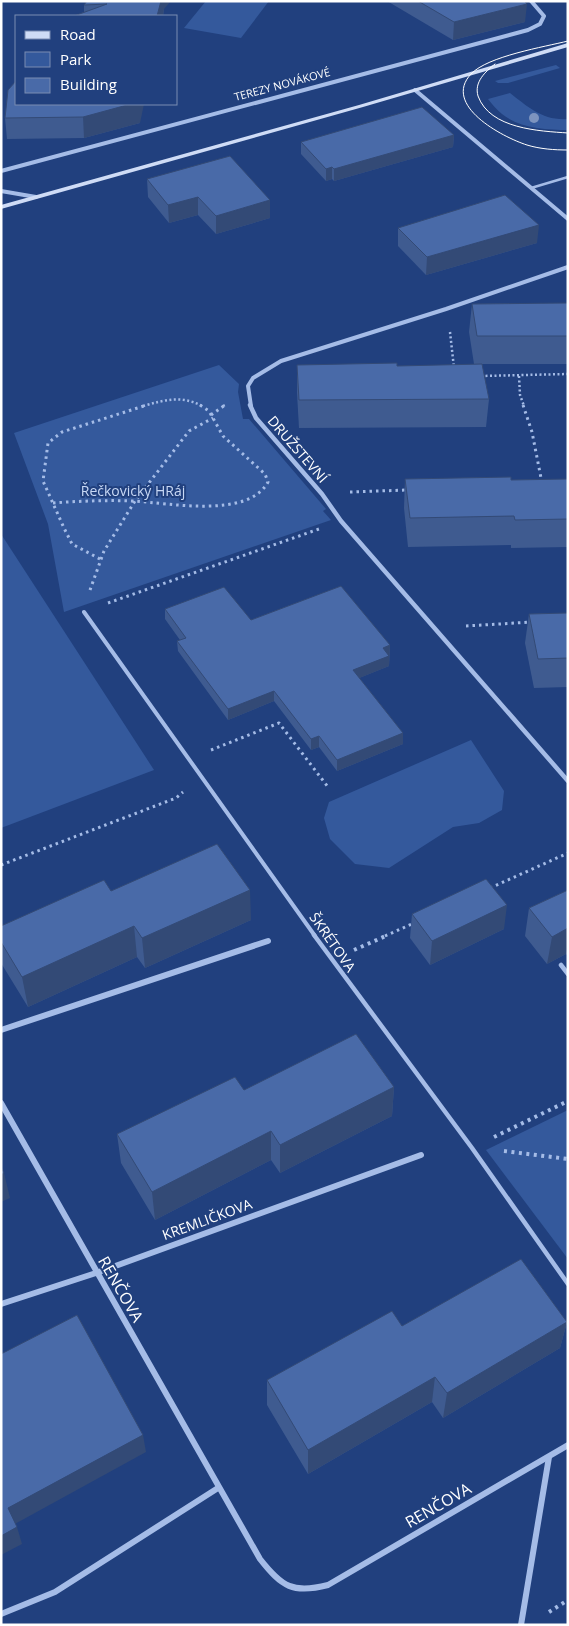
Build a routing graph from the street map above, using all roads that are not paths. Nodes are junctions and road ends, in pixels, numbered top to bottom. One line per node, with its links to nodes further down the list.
1 (531, 1): 4 (street, TEREZY NOVÁKOVÉ)
2 (568, 45): 3 (street)
3 (415, 90): 6 (street); 8 (street)
4 (1, 171)
5 (568, 177): 6 (lane)
6 (531, 188): 10 (street)
7 (1, 191): 8 (street)
8 (36, 197): 9 (street)
9 (1, 207)
10 (568, 220)
11 (568, 267): 13 (street, DRUŽSTEVNÍ)
12 (84, 612): 21 (lane, ŠKRÉTOVA)
13 (568, 781)
14 (268, 941): 17 (street)
15 (561, 965): 16 (lane)
16 (568, 974)
17 (1, 1030)
18 (1, 1103): 20 (street, RENČOVA)
19 (420, 1155): 20 (street, KREMLIČKOVA)
20 (96, 1273): 22 (street, KREMLIČKOVA); 25 (street, RENČOVA)
21 (568, 1284)
22 (1, 1304)
23 (568, 1445): 24 (street, RENČOVA)
24 (549, 1457): 25 (street, RENČOVA); 27 (street)
25 (218, 1488): 26 (street)
26 (1, 1614)
27 (521, 1625)

